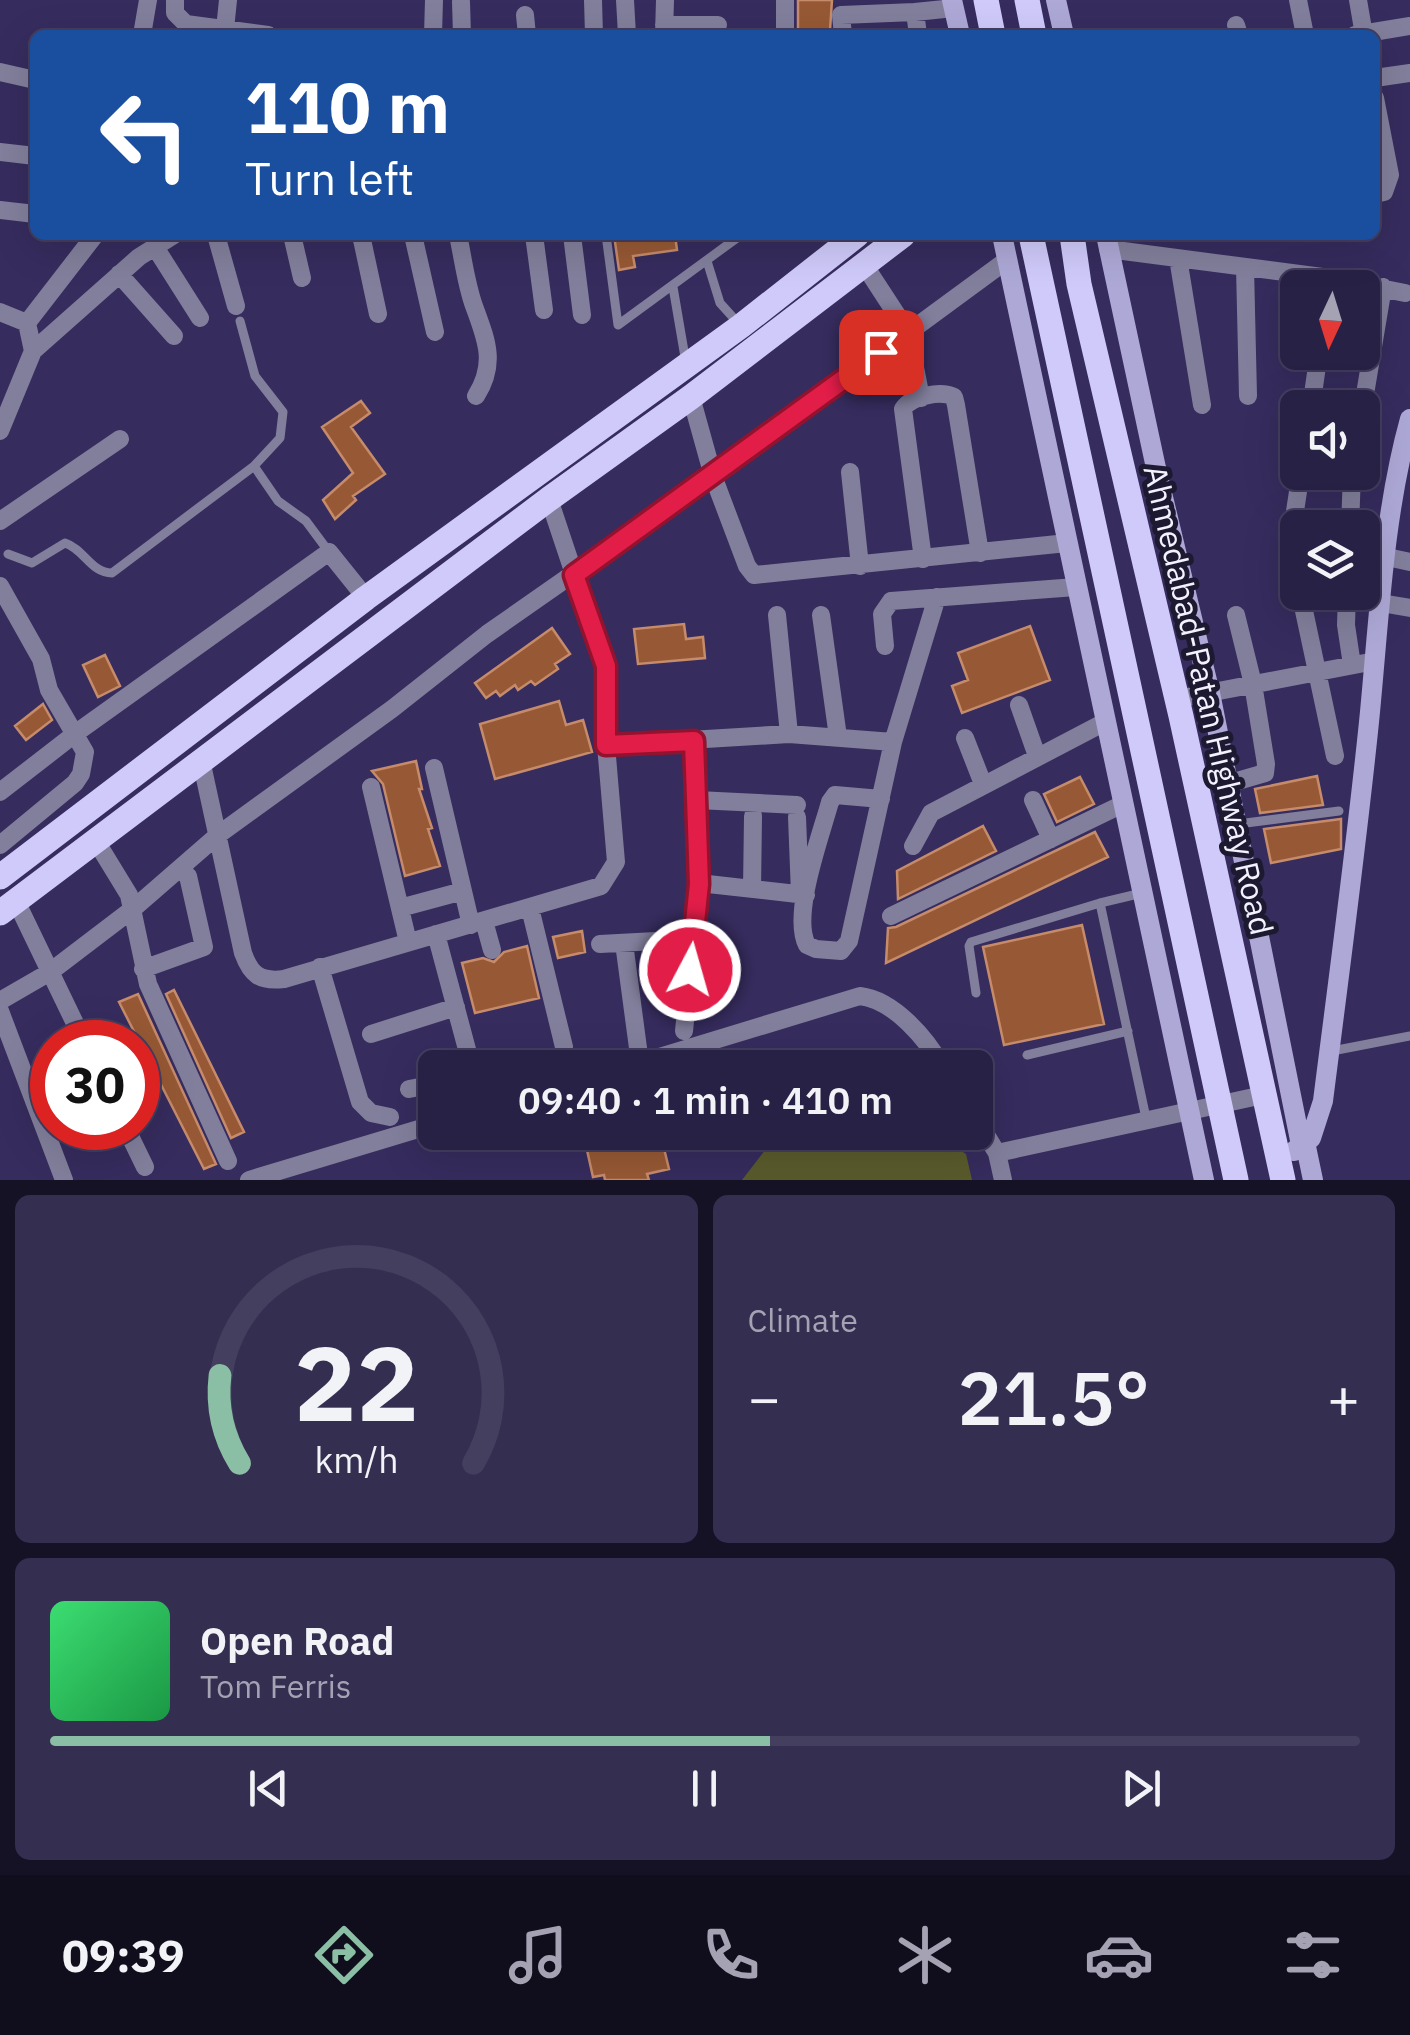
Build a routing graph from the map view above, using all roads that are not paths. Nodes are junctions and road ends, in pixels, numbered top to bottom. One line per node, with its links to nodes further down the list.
1 (148, 0): 22 (street)
2 (175, 0): 21 (street)
3 (228, 0): 21 (street)
4 (434, 0): 24 (street)
5 (592, 0): 27 (street)
6 (625, 0): 28 (street)
7 (665, 0): 29 (street)
8 (785, 0): 30 (street)
9 (986, 0): 33 (main road)
10 (1027, 0): 34 (main road)
11 (1056, 0): 35 (street)
12 (1298, 0): 36 (street)
13 (1358, 0): 37 (street)
14 (462, 2): 25 (street)
15 (953, 4): 17 (street); 32 (street)
16 (841, 8): 17 (street)
17 (914, 12): 31 (street)
18 (526, 15): 26 (street)
19 (718, 25): 29 (street)
20 (1410, 26): 38 (street)
21 (225, 29): 23 (street)
22 (143, 30)
23 (232, 30)
24 (433, 30)
25 (462, 30)
26 (527, 30)
27 (594, 30)
28 (627, 30)
29 (664, 30)
30 (785, 30)
31 (917, 30)
32 (959, 30)
33 (992, 30)
34 (1033, 30)
35 (1063, 30)
36 (1304, 30)
37 (1361, 30)
38 (1380, 31)
39 (0, 72): 42 (street)
40 (1410, 73): 41 (street)
41 (1380, 77)
42 (30, 79)
43 (1380, 124): 46 (street)
44 (0, 152): 45 (street)
45 (30, 155)
46 (1380, 193)
47 (0, 210): 48 (street)
48 (30, 213)
49 (91, 240): 85 (street)
50 (166, 240): 66 (street)
51 (217, 240): 81 (street)
52 (293, 240): 74 (street)
53 (361, 240): 82 (street)
54 (414, 240): 87 (street)
55 (459, 240): 94 (street)
56 (535, 240): 79 (street)
57 (573, 240): 83 (street)
58 (607, 240): 75 (lane)
59 (734, 240): 68 (lane)
60 (851, 240): 86 (main road)
61 (895, 240): 70 (main road)
62 (1003, 240): 69 (street)
63 (1032, 240): 205 (main road)
64 (1073, 240): 133 (main road, Ahmedabad-Patan Highway Road)
65 (1107, 242): 67 (street); 132 (street)
66 (155, 247): 72 (street); 84 (street)
67 (1178, 258): 71 (street); 98 (street)
68 (708, 260): 75 (lane); 86 (lane)
69 (1007, 260): 88 (street); 107 (street)
70 (863, 264): 88 (street); 90 (main road)
71 (1245, 267): 73 (street); 95 (street)
72 (120, 274): 89 (street); 91 (street)
73 (1280, 274)
74 (302, 278)
75 (673, 287): 92 (lane)
76 (1380, 287): 77 (street)
77 (1383, 287): 78 (street); 93 (street)
78 (1405, 293)
79 (544, 310)
80 (0, 312): 85 (street)
81 (238, 314): 102 (lane)
82 (378, 314)
83 (582, 314)
84 (200, 318)
85 (27, 323): 91 (street)
86 (741, 326): 90 (main road); 92 (main road)
87 (436, 332)
88 (908, 332): 97 (street); 104 (street)
89 (174, 336)
90 (760, 346): 96 (main road)
91 (33, 351): 100 (street)
92 (686, 365): 119 (main road)
93 (1366, 390)
94 (476, 396)
95 (1248, 396)
96 (692, 397): 104 (street); 105 (main road)
97 (920, 398): 109 (street); 112 (street)
98 (1202, 405)
99 (1410, 419): 111 (street)
100 (0, 431)
101 (120, 439): 106 (street)
102 (254, 466): 108 (lane); 110 (lane)
103 (850, 472): 114 (street)
104 (714, 476): 114 (street); 115 (street)
105 (549, 499): 115 (street); 145 (main road)
106 (0, 522)
107 (1067, 543): 109 (street); 117 (street)
108 (329, 552): 119 (street); 136 (street)
109 (980, 552): 112 (street)
110 (8, 554)
111 (1387, 557): 113 (street); 120 (street)
112 (922, 559): 114 (street)
113 (1410, 562)
114 (860, 566)
115 (574, 575): 142 (street); 158 (street)
116 (0, 586): 136 (street)
117 (1076, 588): 118 (street); 135 (street)
118 (936, 597): 127 (street); 141 (street)
119 (366, 598): 164 (main road)
120 (1381, 604): 121 (street); 128 (street)
121 (1410, 608)
122 (1304, 610): 130 (street)
123 (1346, 610): 129 (street)
124 (777, 615): 137 (street)
125 (822, 615): 138 (street)
126 (1236, 615): 131 (street)
127 (885, 646)
128 (1375, 661): 129 (street); 200 (street)
129 (1352, 665): 130 (street)
130 (1318, 672): 131 (street); 144 (street)
131 (1253, 684): 132 (street); 148 (street)
132 (1210, 693): 133 (street); 148 (street)
133 (1177, 699): 204 (main road, Ahmedabad-Patan Highway Road)
134 (1018, 705): 143 (street)
135 (1106, 722): 143 (street); 154 (street)
136 (76, 734): 150 (street); 161 (street)
137 (790, 734): 138 (street); 140 (street)
138 (838, 738): 141 (street)
139 (965, 738): 147 (street)
140 (694, 741): 142 (street); 152 (street)
141 (893, 742): 151 (street)
142 (606, 745): 174 (street)
143 (1037, 756): 147 (street)
144 (1336, 756)
145 (202, 760): 158 (street); 160 (main road)
146 (434, 768): 167 (street)
147 (982, 784): 162 (street)
148 (1227, 784): 157 (street)
149 (371, 787): 173 (street)
150 (0, 792)
151 (881, 799): 169 (street); 169 (street)
152 (697, 800): 165 (street); 169 (street)
153 (1033, 800): 159 (street)
154 (1123, 804): 159 (street); 168 (street)
155 (1339, 811): 157 (lane)
156 (753, 816): 166 (street)
157 (1234, 824): 213 (street)
158 (218, 835): 172 (street); 183 (street)
159 (1051, 839): 175 (street)
160 (96, 841): 171 (main road); 172 (street)
161 (0, 845)
162 (913, 846)
163 (188, 876): 184 (street)
164 (0, 877)
165 (699, 884): 166 (street); 178 (street)
166 (752, 889): 169 (street)
167 (463, 891): 173 (street); 176 (street)
168 (1142, 893): 170 (lane); 206 (street)
169 (803, 895)
170 (1100, 903): 186 (lane); 192 (lane)
171 (8, 907): 185 (street)
172 (134, 908): 184 (street); 185 (street)
173 (400, 908): 179 (street)
174 (530, 908): 176 (street); 195 (street)
175 (891, 916)
176 (478, 923): 177 (street); 182 (street)
177 (436, 934): 179 (street); 188 (street)
178 (693, 939): 180 (street); 191 (street)
179 (408, 942): 183 (street)
180 (624, 943): 181 (street); 196 (street)
181 (600, 944)
182 (492, 950)
183 (320, 968): 207 (street)
184 (143, 969): 214 (street)
185 (50, 972): 187 (street); 190 (street)
186 (976, 993)
187 (0, 1001)
188 (456, 1008): 193 (street); 197 (street)
189 (0, 1011): 216 (street)
190 (73, 1020)
191 (684, 1031)
192 (1128, 1031): 201 (lane); 208 (lane)
193 (371, 1034)
194 (1410, 1036): 200 (lane)
195 (564, 1046)
196 (638, 1048)
197 (467, 1050)
198 (682, 1050): 199 (street)
199 (929, 1050)
200 (1329, 1051): 213 (street)
201 (1027, 1055)
202 (418, 1088): 203 (street)
203 (409, 1090)
204 (1263, 1095): 205 (street); 213 (main road, Ahmedabad-Patan Highway Road)
205 (1220, 1104): 206 (street); 220 (main road)
206 (1188, 1110): 208 (street); 219 (street)
207 (390, 1117)
208 (1146, 1118): 212 (street)
209 (418, 1129): 217 (street)
210 (993, 1146): 212 (street)
211 (137, 1150): 215 (street)
212 (997, 1153): 218 (street)
213 (1291, 1156): 221 (street)
214 (228, 1161)
215 (145, 1166)
216 (64, 1180)
217 (249, 1180)
218 (1003, 1180)
219 (1204, 1180)
220 (1236, 1180)
221 (1313, 1180)

